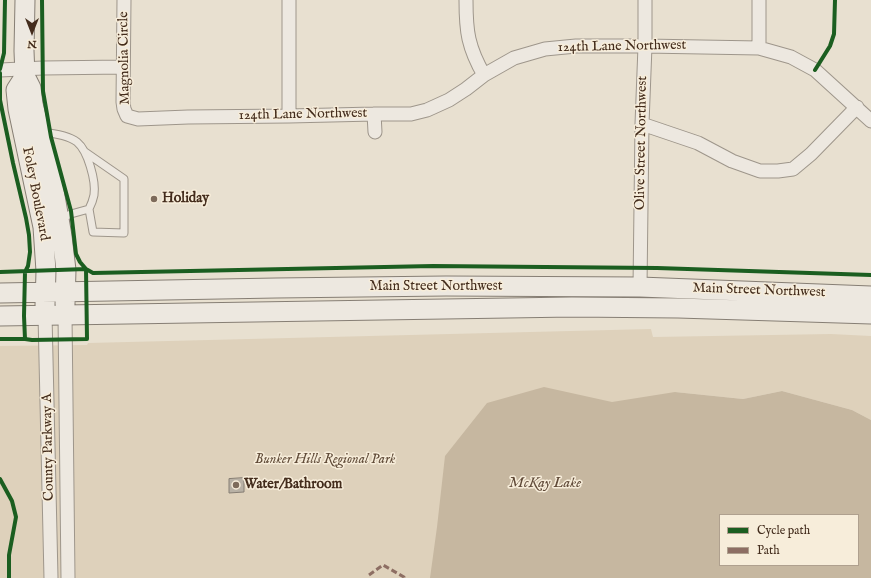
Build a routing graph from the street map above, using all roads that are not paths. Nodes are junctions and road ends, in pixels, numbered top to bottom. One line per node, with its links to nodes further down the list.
1 (24, 0): 11 (main road, Foley Boulevard)
2 (124, 0): 9 (street, Magnolia Circle)
3 (289, 0): 16 (street)
4 (466, 0): 12 (street)
5 (645, 0): 7 (street, Olive Street Northwest)
6 (759, 0): 8 (street)
7 (645, 46): 8 (street, 124th Lane Northwest); 12 (street, 124th Lane Northwest); 17 (street, Olive Street Northwest)
8 (759, 48): 13 (street, 124th Lane Northwest)
9 (124, 67): 11 (street); 15 (street, Magnolia Circle)
10 (0, 70): 11 (street)
11 (25, 73): 18 (main road, Foley Boulevard); 24 (main road, Foley Boulevard)
12 (484, 75): 14 (street, 124th Lane Northwest)
13 (866, 113): 17 (street)
14 (374, 114): 16 (street, 124th Lane Northwest); 19 (street)
15 (127, 116): 16 (street, 124th Lane Northwest)
16 (289, 116)
17 (642, 124): 23 (street, Olive Street Northwest)
18 (40, 132): 20 (lane); 22 (main road, Foley Boulevard)
19 (375, 132)
20 (85, 152): 21 (lane); 21 (lane)
21 (89, 210): 22 (lane)
22 (59, 219): 25 (main road, Foley Boulevard)
23 (640, 287): 25 (main road, Main Street Northwest); 27 (main road, Main Street Northwest)
24 (46, 292): 25 (main road, Main Street Northwest); 26 (main road, Main Street Northwest); 29 (main road, Foley Boulevard)
25 (66, 292): 30 (main road, Foley Boulevard)
26 (0, 293)
27 (871, 296)
28 (871, 314): 30 (main road, Main Street Northwest)
29 (45, 315): 30 (main road, Main Street Northwest); 31 (main road, Main Street Northwest); 32 (street, County Parkway A)
30 (65, 315): 33 (street, County Parkway A)
31 (0, 316)
32 (51, 578)
33 (68, 578)

